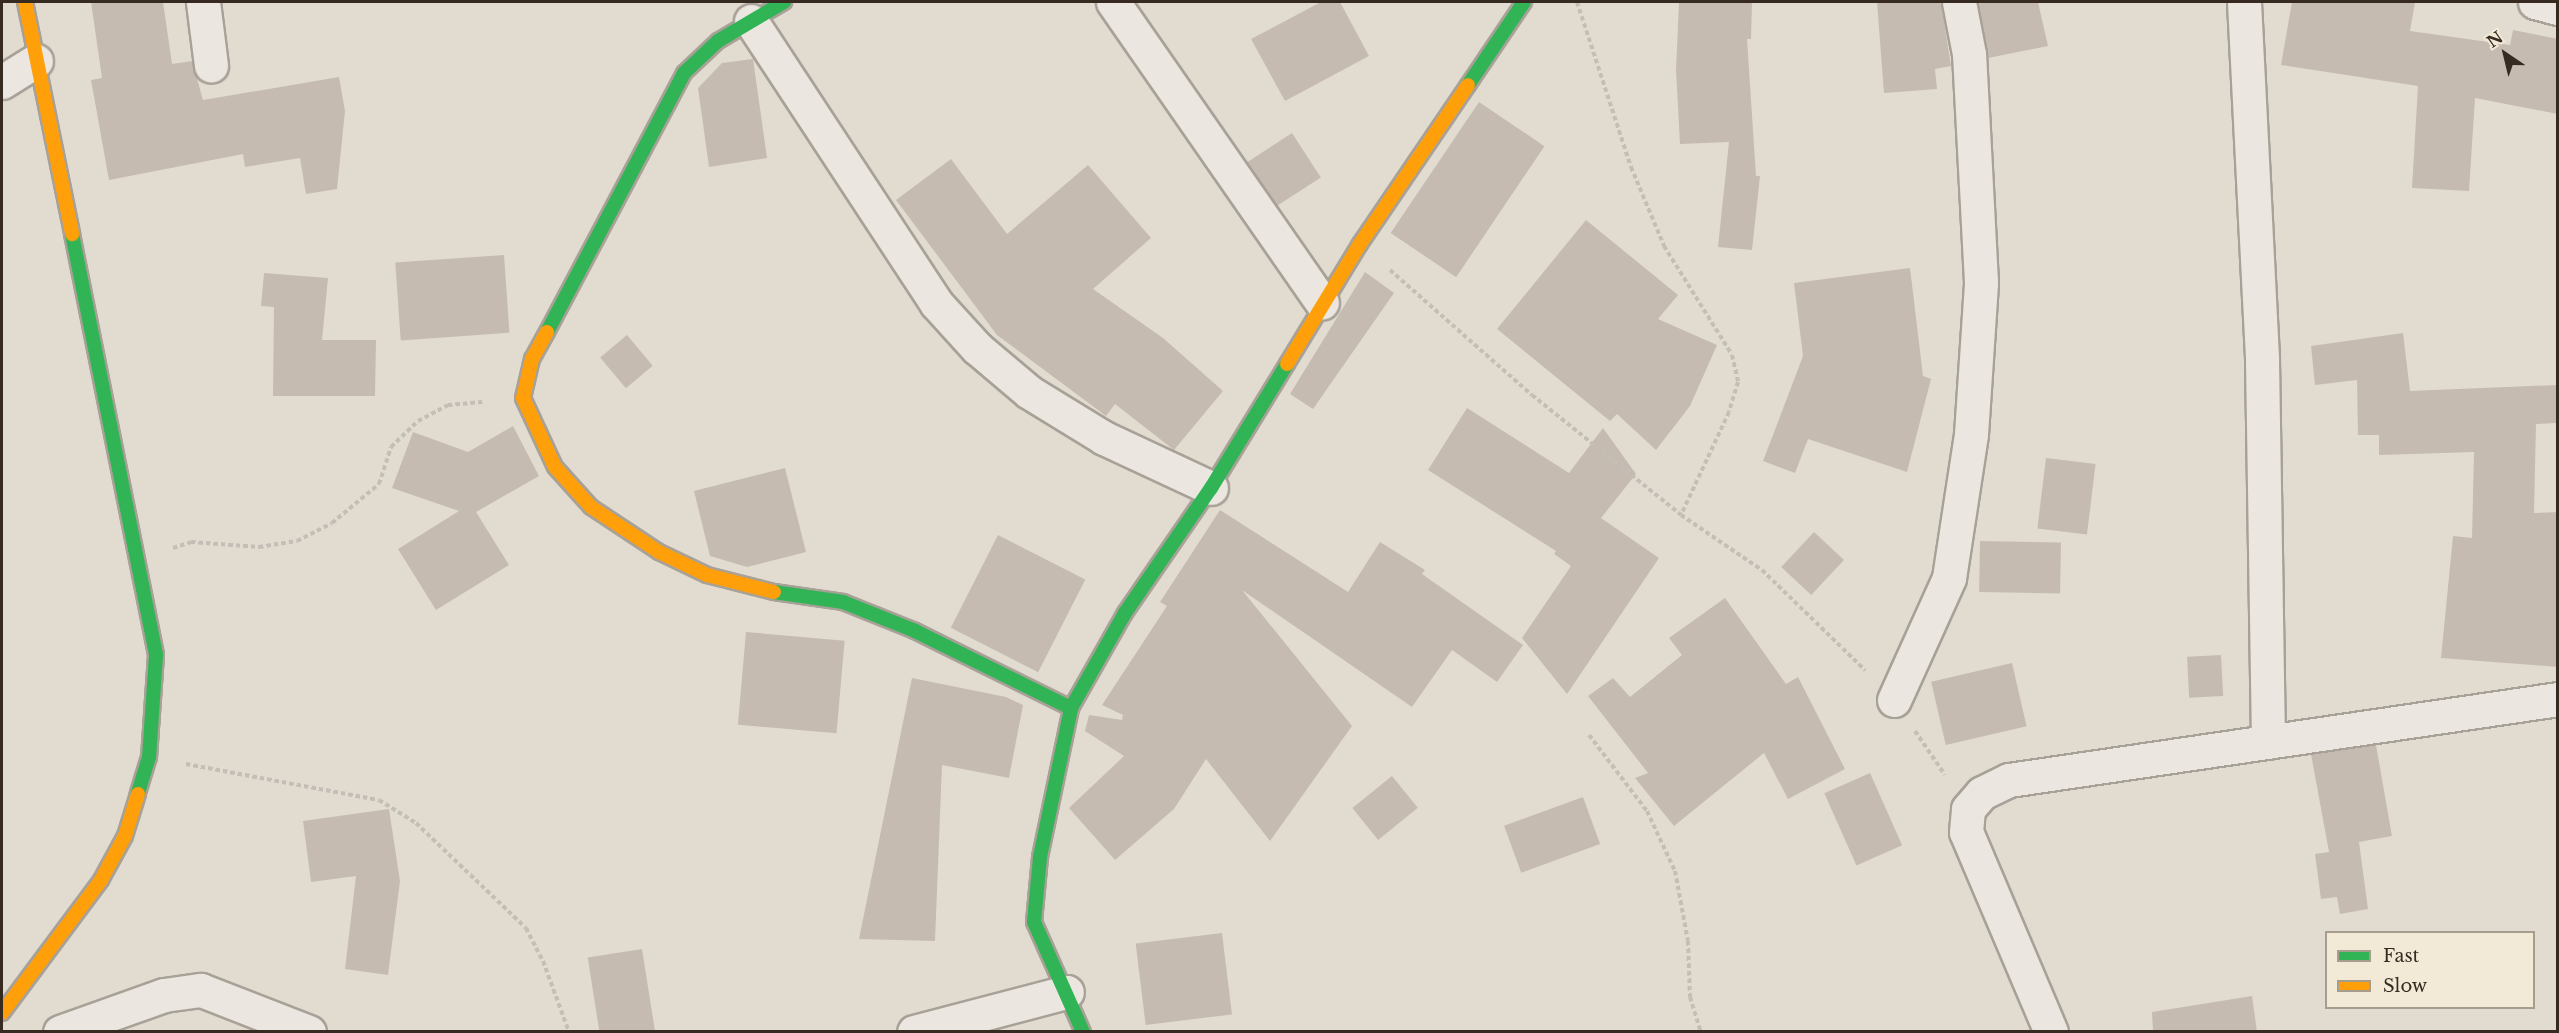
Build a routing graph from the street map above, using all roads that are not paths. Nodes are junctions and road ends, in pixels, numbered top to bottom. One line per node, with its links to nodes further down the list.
1 (25, 2): 11 (street)
2 (203, 2): 12 (street)
3 (784, 2): 10 (street)
4 (1113, 2): 14 (street)
5 (1524, 2): 14 (street)
6 (1959, 2): 17 (street)
7 (2244, 2): 19 (street)
8 (2535, 2): 9 (street)
9 (2558, 8)
10 (751, 21): 15 (street); 18 (street)
11 (36, 61): 13 (street); 21 (street)
12 (211, 65)
13 (2, 82)
14 (1322, 303): 15 (street)
15 (1211, 488): 18 (street)
16 (2558, 699): 19 (street)
17 (1894, 700)
18 (1071, 708): 20 (street)
19 (2268, 742): 26 (street)
20 (1067, 992): 24 (street); 25 (street)
21 (2, 1013)
22 (302, 1030): 23 (street)
23 (60, 1032)
24 (914, 1032)
25 (1083, 1032)
26 (2051, 1032)

